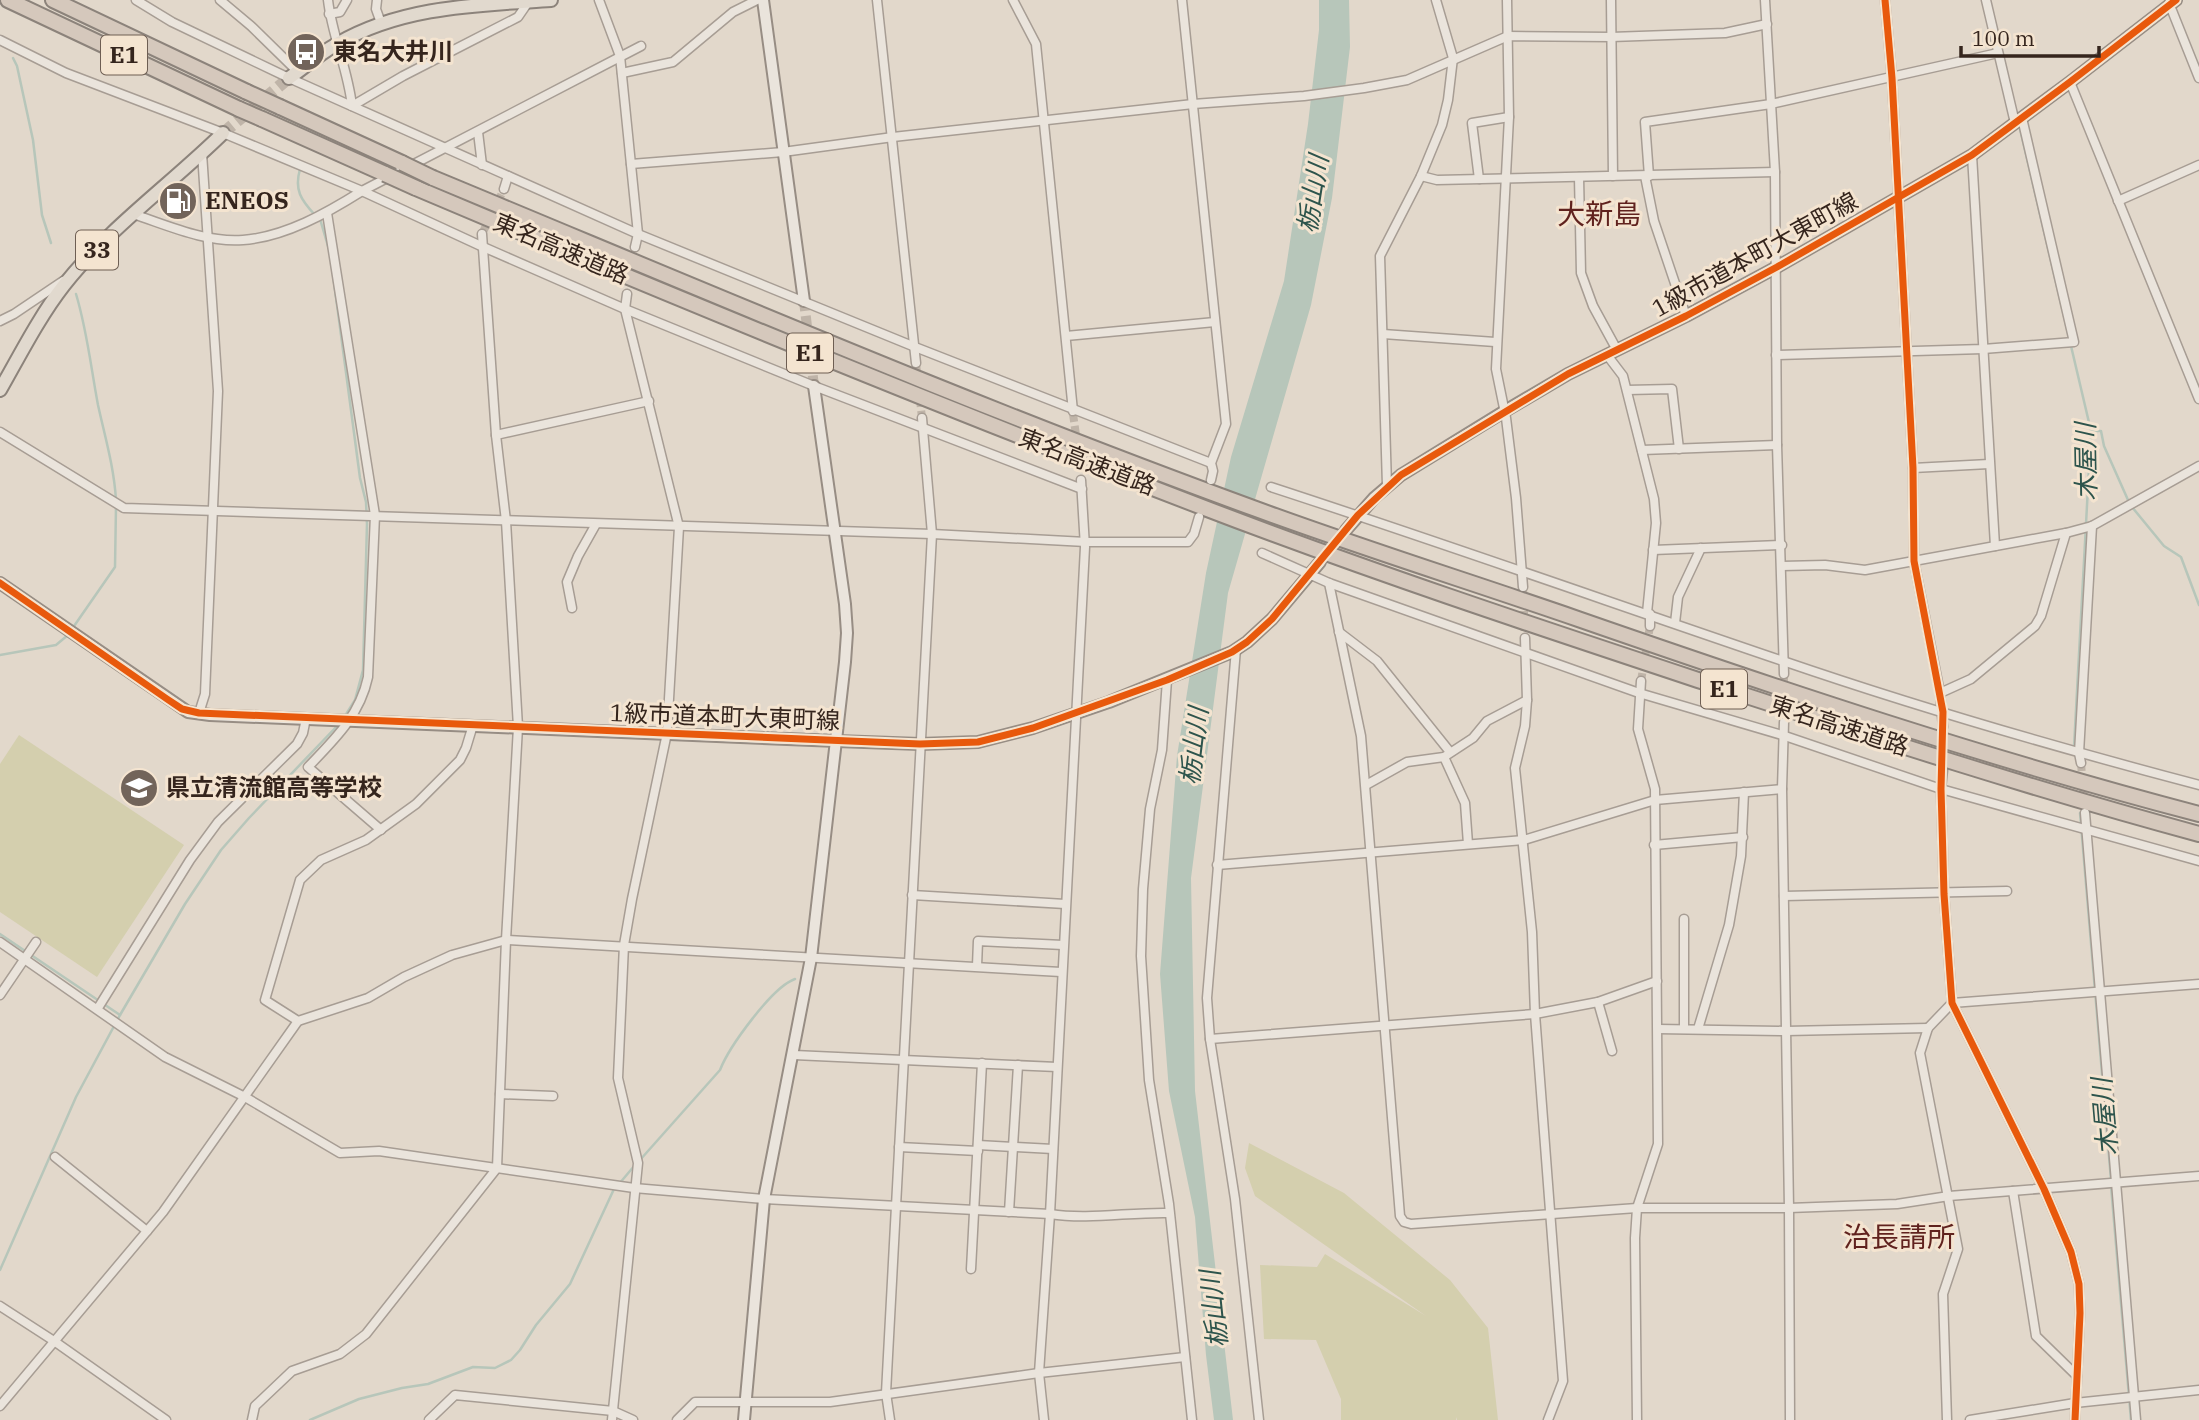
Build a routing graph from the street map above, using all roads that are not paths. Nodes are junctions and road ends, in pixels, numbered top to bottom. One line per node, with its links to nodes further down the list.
1 (8, 0): 116 (highway, 東名高速道路 / E1, bridge)
2 (53, 0): 112 (highway, 東名高速道路 / E1, bridge)
3 (136, 0): 36 (street)
4 (219, 0): 36 (street)
5 (328, 0): 24 (street)
6 (347, 0): 24 (street)
7 (377, 0): 25 (street)
8 (551, 0): 22 (main road)
9 (599, 0): 33 (street)
10 (757, 0): 35 (street)
11 (762, 0): 50 (street)
12 (877, 0): 48 (street)
13 (1013, 0): 44 (street)
14 (1182, 0): 40 (street)
15 (1436, 0): 34 (street)
16 (1507, 0): 27 (street)
17 (1611, 0): 28 (street)
18 (1765, 0): 26 (street)
19 (1885, 0): 37 (street)
20 (1986, 0): 32 (street)
21 (505, 1): 22 (main road); 25 (main road)
22 (529, 1): 42 (street)
23 (2171, 2): 38 (street); 39 (street, 1級市道本町大東町線)
24 (329, 14): 30 (street)
25 (381, 23): 30 (main road)
26 (1767, 24): 28 (street); 41 (street)
27 (1508, 36): 28 (street); 34 (street); 43 (street)
28 (1611, 37): 59 (street)
29 (0, 40): 47 (street)
30 (337, 44): 36 (main road); 42 (street)
31 (641, 46): 33 (street)
32 (1998, 53): 37 (street); 45 (street)
33 (620, 56): 35 (street); 46 (street)
34 (1454, 58): 40 (street); 58 (street)
35 (622, 73): 53 (street)
36 (293, 75): 42 (street)
37 (1892, 78): 41 (street); 66 (street)
38 (2199, 78)
39 (2070, 82): 45 (street, 1級市道本町大東町線); 67 (street)
40 (1193, 104): 44 (street); 84 (street)
41 (1771, 104): 56 (street); 60 (street)
42 (352, 106): 49 (street)
43 (1509, 117): 62 (street); 63 (street)
44 (1045, 121): 48 (street); 86 (street)
45 (2018, 121): 52 (street, 1級市道本町大東町線); 89 (street)
46 (478, 132): 49 (street); 54 (street)
47 (223, 133): 51 (main road, 33); 65 (street)
48 (893, 136): 50 (street); 88 (street)
49 (445, 149): 54 (street); 65 (street)
50 (783, 152): 53 (street); 78 (street)
51 (202, 153): 69 (main road, 33); 72 (street)
52 (1972, 155): 66 (street, 1級市道本町大東町線); 89 (street)
53 (631, 164): 71 (street)
54 (482, 165): 57 (street)
55 (2199, 165): 67 (street)
56 (1775, 172): 60 (street); 75 (street)
57 (508, 176): 64 (street); 71 (street)
58 (1421, 176): 63 (street); 85 (street)
59 (1613, 176): 60 (street); 61 (street)
60 (1647, 176): 81 (street)
61 (1579, 177): 62 (street); 91 (street)
62 (1506, 178): 63 (street); 87 (street)
63 (1479, 179)
64 (504, 189)
65 (362, 191): 68 (street); 73 (street)
66 (1899, 198): 75 (street, 1級市道本町大東町線); 90 (street)
67 (2118, 201): 97 (street)
68 (327, 213): 72 (street); 117 (street)
69 (133, 214): 72 (street); 76 (main road, 33)
70 (482, 234): 73 (street)
71 (638, 234): 74 (street); 78 (street)
72 (209, 237): 115 (street)
73 (481, 246): 80 (street); 104 (street)
74 (635, 247)
75 (1777, 267): 81 (street, 1級市道本町大東町線); 92 (street)
76 (76, 271): 79 (street); 82 (main road, 33)
77 (628, 294): 80 (street)
78 (804, 300): 88 (street)
79 (30, 303): 82 (street); 83 (street)
80 (625, 309): 94 (street); 98 (street)
81 (1686, 316): 91 (street, 1級市道本町大東町線)
82 (41, 319): 95 (main road, 33)
83 (0, 321)
84 (1215, 321): 86 (street); 108 (street)
85 (1382, 334): 87 (street); 113 (street)
86 (1066, 336): 100 (street)
87 (1495, 342): 99 (street)
88 (915, 347): 93 (street); 100 (street)
89 (1983, 349): 90 (street); 109 (street)
90 (1907, 352): 92 (street); 111 (street)
91 (1612, 353): 96 (street); 99 (street, 1級市道本町大東町線)
92 (1776, 355): 105 (street)
93 (916, 363)
94 (814, 387): 102 (street); 124 (street)
95 (0, 390)
96 (1627, 390): 106 (street); 107 (street)
97 (2199, 398)
98 (649, 401): 104 (street); 121 (street)
99 (1505, 411): 113 (street, 1級市道本町大東町線); 136 (street)
100 (1073, 412): 108 (street)
101 (922, 418): 102 (street)
102 (922, 429): 126 (street); 127 (street)
103 (0, 432): 115 (street)
104 (496, 435): 119 (street)
105 (1777, 445): 106 (street); 128 (street)
106 (1679, 449): 107 (street)
107 (1642, 450): 131 (street)
108 (1211, 463): 112 (street)
109 (1989, 464): 111 (street); 129 (street)
110 (2199, 466): 122 (street)
111 (1913, 468): 133 (street)
112 (1212, 486): 180 (highway, 東名高速道路 / E1)
113 (1387, 486): 118 (street, 1級市道本町大東町線)
114 (1271, 487): 118 (street)
115 (214, 511): 117 (street); 158 (street)
116 (1203, 513): 127 (street); 183 (highway, 東名高速道路 / E1)
117 (375, 515): 119 (street); 160 (street)
118 (1359, 515): 123 (street, 1級市道本町大東町線); 136 (street)
119 (506, 521): 120 (street); 163 (street)
120 (596, 524): 121 (street); 141 (street)
121 (679, 527): 124 (street); 165 (street)
122 (2089, 527): 125 (street); 169 (street)
123 (1346, 530)
124 (835, 532): 126 (street); 167 (street)
125 (2066, 533): 129 (street); 154 (street)
126 (932, 534): 127 (street); 168 (street)
127 (1086, 542): 156 (street)
128 (1782, 545): 130 (street); 135 (street)
129 (1996, 546): 133 (street)
130 (1700, 548): 131 (street); 143 (street)
131 (1653, 550): 142 (street)
132 (1262, 553): 137 (street)
133 (1914, 561): 135 (street); 154 (street)
134 (1320, 562): 137 (street, 1級市道本町大東町線)
135 (1782, 566): 149 (street)
136 (1521, 571): 140 (street); 142 (street)
137 (1310, 575): 139 (street); 147 (street, 1級市道本町大東町線)
138 (0, 583): 158 (street)
139 (1329, 583): 145 (street); 148 (street)
140 (1523, 587)
141 (572, 608)
142 (1648, 613): 143 (street); 144 (street)
143 (1675, 623): 149 (street)
144 (1650, 626)
145 (1339, 632): 170 (street); 173 (street)
146 (1525, 638): 148 (street)
147 (1234, 651): 151 (street, 1級市道本町大東町線); 190 (street)
148 (1525, 651): 153 (street); 155 (street)
149 (1783, 661): 150 (street); 157 (street)
150 (1784, 674)
151 (1169, 679): 156 (street, 1級市道本町大東町線); 250 (street)
152 (1641, 681): 153 (street)
153 (1639, 693): 166 (street); 178 (street)
154 (1940, 694): 157 (street)
155 (1527, 700): 170 (street); 185 (street)
156 (1077, 712): 168 (street, 1級市道本町大東町線); 195 (street)
157 (1943, 712): 164 (street); 169 (street)
158 (200, 714): 159 (street, 1級市道本町大東町線)
159 (306, 718): 160 (street, 1級市道本町大東町線); 213 (street)
160 (351, 720): 162 (street, 1級市道本町大東町線); 182 (street)
161 (1784, 722): 166 (street)
162 (473, 725): 163 (street, 1級市道本町大東町線); 182 (street)
163 (518, 727): 165 (street, 1級市道本町大東町線); 197 (street)
164 (1943, 727)
165 (667, 733): 167 (street, 1級市道本町大東町線); 200 (street)
166 (1782, 735): 175 (street); 176 (street)
167 (837, 741): 168 (street, 1級市道本町大東町線); 202 (street)
168 (920, 744): 193 (street)
169 (2076, 752): 171 (street); 174 (street)
170 (1447, 755): 173 (street); 186 (street)
171 (2081, 763)
172 (1944, 770): 176 (street)
173 (1366, 785): 188 (street)
174 (2199, 785)
175 (1782, 789): 177 (street); 194 (street)
176 (1941, 789): 181 (street); 192 (street)
177 (1744, 792): 178 (street); 184 (street)
178 (1655, 800): 185 (street); 187 (street)
179 (2085, 813): 181 (street)
180 (2199, 814)
181 (2084, 829): 189 (street); 209 (street)
182 (380, 830): 215 (street)
183 (2199, 834)
184 (1743, 836): 187 (street); 220 (street)
185 (1524, 840): 186 (street); 214 (street)
186 (1468, 844): 188 (street)
187 (1654, 845): 207 (street)
188 (1371, 853): 190 (street); 216 (street)
189 (2199, 861)
190 (1217, 865): 222 (street)
191 (2007, 891): 192 (street)
192 (1944, 894): 194 (street); 212 (street)
193 (912, 895): 195 (street); 204 (street)
194 (1784, 896): 221 (street)
195 (1065, 904): 201 (street)
196 (1684, 919): 217 (street)
197 (506, 940): 200 (street); 215 (street); 229 (street)
198 (0, 942): 203 (street)
199 (36, 942): 203 (street)
200 (624, 945): 202 (street); 240 (street)
201 (1063, 945): 205 (street); 206 (street)
202 (811, 958): 204 (street); 224 (street)
203 (25, 959): 210 (street); 213 (street)
204 (909, 962): 205 (street); 225 (street)
205 (977, 966): 206 (street)
206 (1061, 972): 228 (street)
207 (1657, 981): 211 (street); 219 (street)
208 (2199, 984): 209 (street)
209 (2097, 993): 212 (street); 239 (street)
210 (0, 995)
211 (1598, 1002): 214 (street); 223 (street)
212 (1952, 1003): 218 (street); 241 (street)
213 (99, 1006): 231 (street)
214 (1535, 1014): 216 (street); 252 (street)
215 (298, 1021): 231 (street)
216 (1385, 1025): 222 (street); 252 (street)
217 (1684, 1028): 219 (street); 220 (street)
218 (1928, 1028): 221 (street); 243 (street)
219 (1658, 1029): 246 (street)
220 (1698, 1029): 221 (street)
221 (1786, 1031): 247 (street)
222 (1210, 1039): 276 (street)
223 (1612, 1051)
224 (794, 1055): 225 (street); 244 (street)
225 (903, 1059): 226 (street); 232 (street)
226 (982, 1063): 227 (street); 234 (street)
227 (1018, 1065): 228 (street); 233 (street)
228 (1057, 1068): 235 (street)
229 (499, 1094): 230 (street); 237 (street)
230 (553, 1096)
231 (245, 1097): 237 (street); 253 (street)
232 (899, 1147): 234 (street); 245 (street)
233 (1013, 1147): 234 (street); 235 (street); 249 (street)
234 (978, 1148): 248 (street)
235 (1053, 1149): 251 (street)
236 (55, 1157): 253 (street)
237 (497, 1168): 240 (street); 268 (street)
238 (2199, 1177): 239 (street)
239 (2113, 1184): 241 (street); 262 (street)
240 (634, 1188): 244 (street); 266 (street)
241 (2044, 1189): 242 (street); 259 (street)
242 (2013, 1191): 243 (street); 259 (street)
243 (1949, 1196): 247 (street); 280 (street)
244 (764, 1199): 245 (street); 263 (street)
245 (897, 1206): 248 (street); 261 (street)
246 (1637, 1208): 247 (street); 252 (street); 278 (street)
247 (1789, 1208): 279 (street)
248 (975, 1210): 249 (street); 254 (street)
249 (1009, 1212): 251 (street)
250 (1169, 1213): 251 (street); 257 (street)
251 (1050, 1214): 258 (street)
252 (1551, 1215): 277 (street)
253 (147, 1231): 256 (street)
254 (971, 1269)
255 (0, 1306): 256 (street)
256 (54, 1341): 265 (street); 267 (street)
257 (1185, 1357): 258 (street); 275 (street)
258 (1039, 1373): 261 (street); 274 (street)
259 (2077, 1376): 264 (street)
260 (2199, 1390): 262 (street)
261 (886, 1394): 263 (street); 273 (street)
262 (2130, 1396): 264 (street); 283 (street)
263 (747, 1401): 271 (street); 272 (street)
264 (2075, 1403): 281 (street); 282 (street)
265 (0, 1406)
266 (612, 1416): 269 (street); 270 (street)
267 (166, 1420)
268 (252, 1420)
269 (429, 1420)
270 (633, 1420)
271 (677, 1420)
272 (744, 1420)
273 (890, 1420)
274 (1044, 1420)
275 (1192, 1420)
276 (1259, 1420)
277 (1548, 1420)
278 (1637, 1420)
279 (1790, 1420)
280 (1947, 1420)
281 (1970, 1420)
282 (2075, 1420)
283 (2136, 1420)

